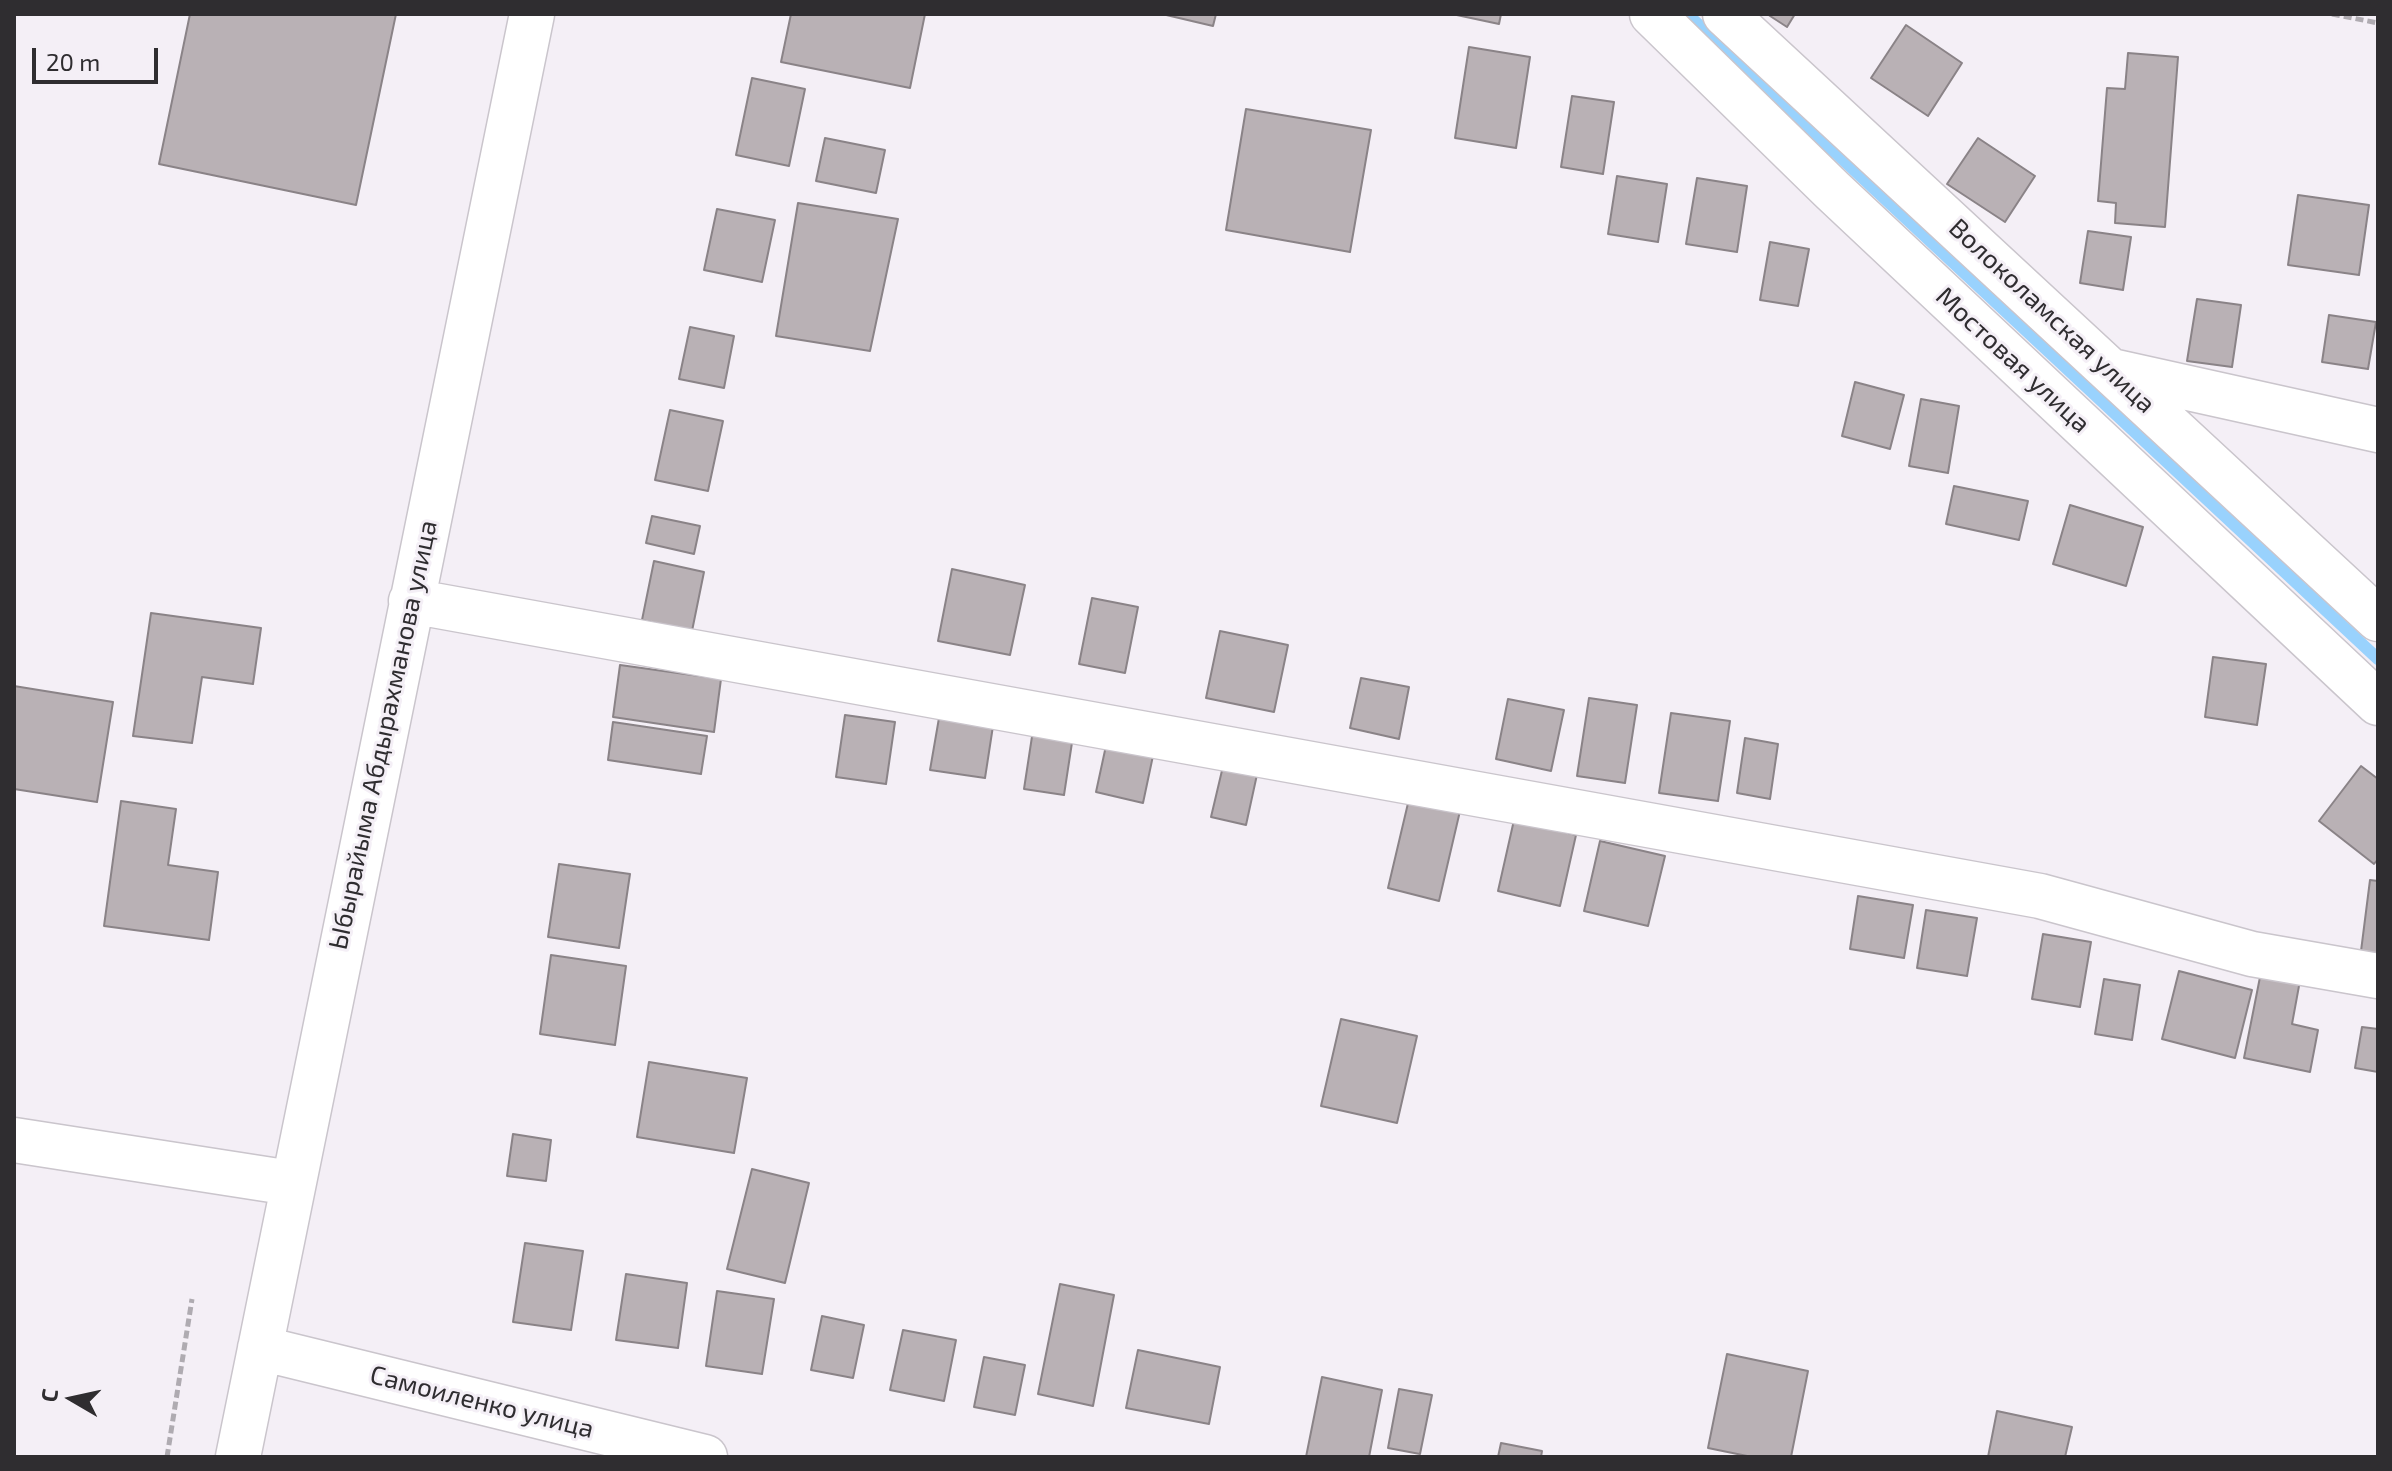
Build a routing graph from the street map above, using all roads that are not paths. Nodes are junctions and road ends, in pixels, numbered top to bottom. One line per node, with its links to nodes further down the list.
1 (532, 14): 6 (street, Ыбырайыма Абдырахманова улица)
2 (1652, 14): 8 (street, Мостовая улица)
3 (1725, 14): 4 (street, Волоколамская улица)
4 (2113, 372): 5 (street); 7 (street, Волоколамская улица)
5 (2378, 430)
6 (411, 601): 9 (street); 11 (street, Ыбырайыма Абдырахманова улица)
7 (2378, 619)
8 (2378, 703)
9 (2378, 976)
10 (14, 1140): 11 (street)
11 (291, 1183): 12 (street, Ыбырайыма Абдырахманова улица)
12 (260, 1348): 13 (street, Ыбырайыма Абдырахманова улица); 14 (street, Самоиленко улица)
13 (238, 1457)
14 (705, 1457)

